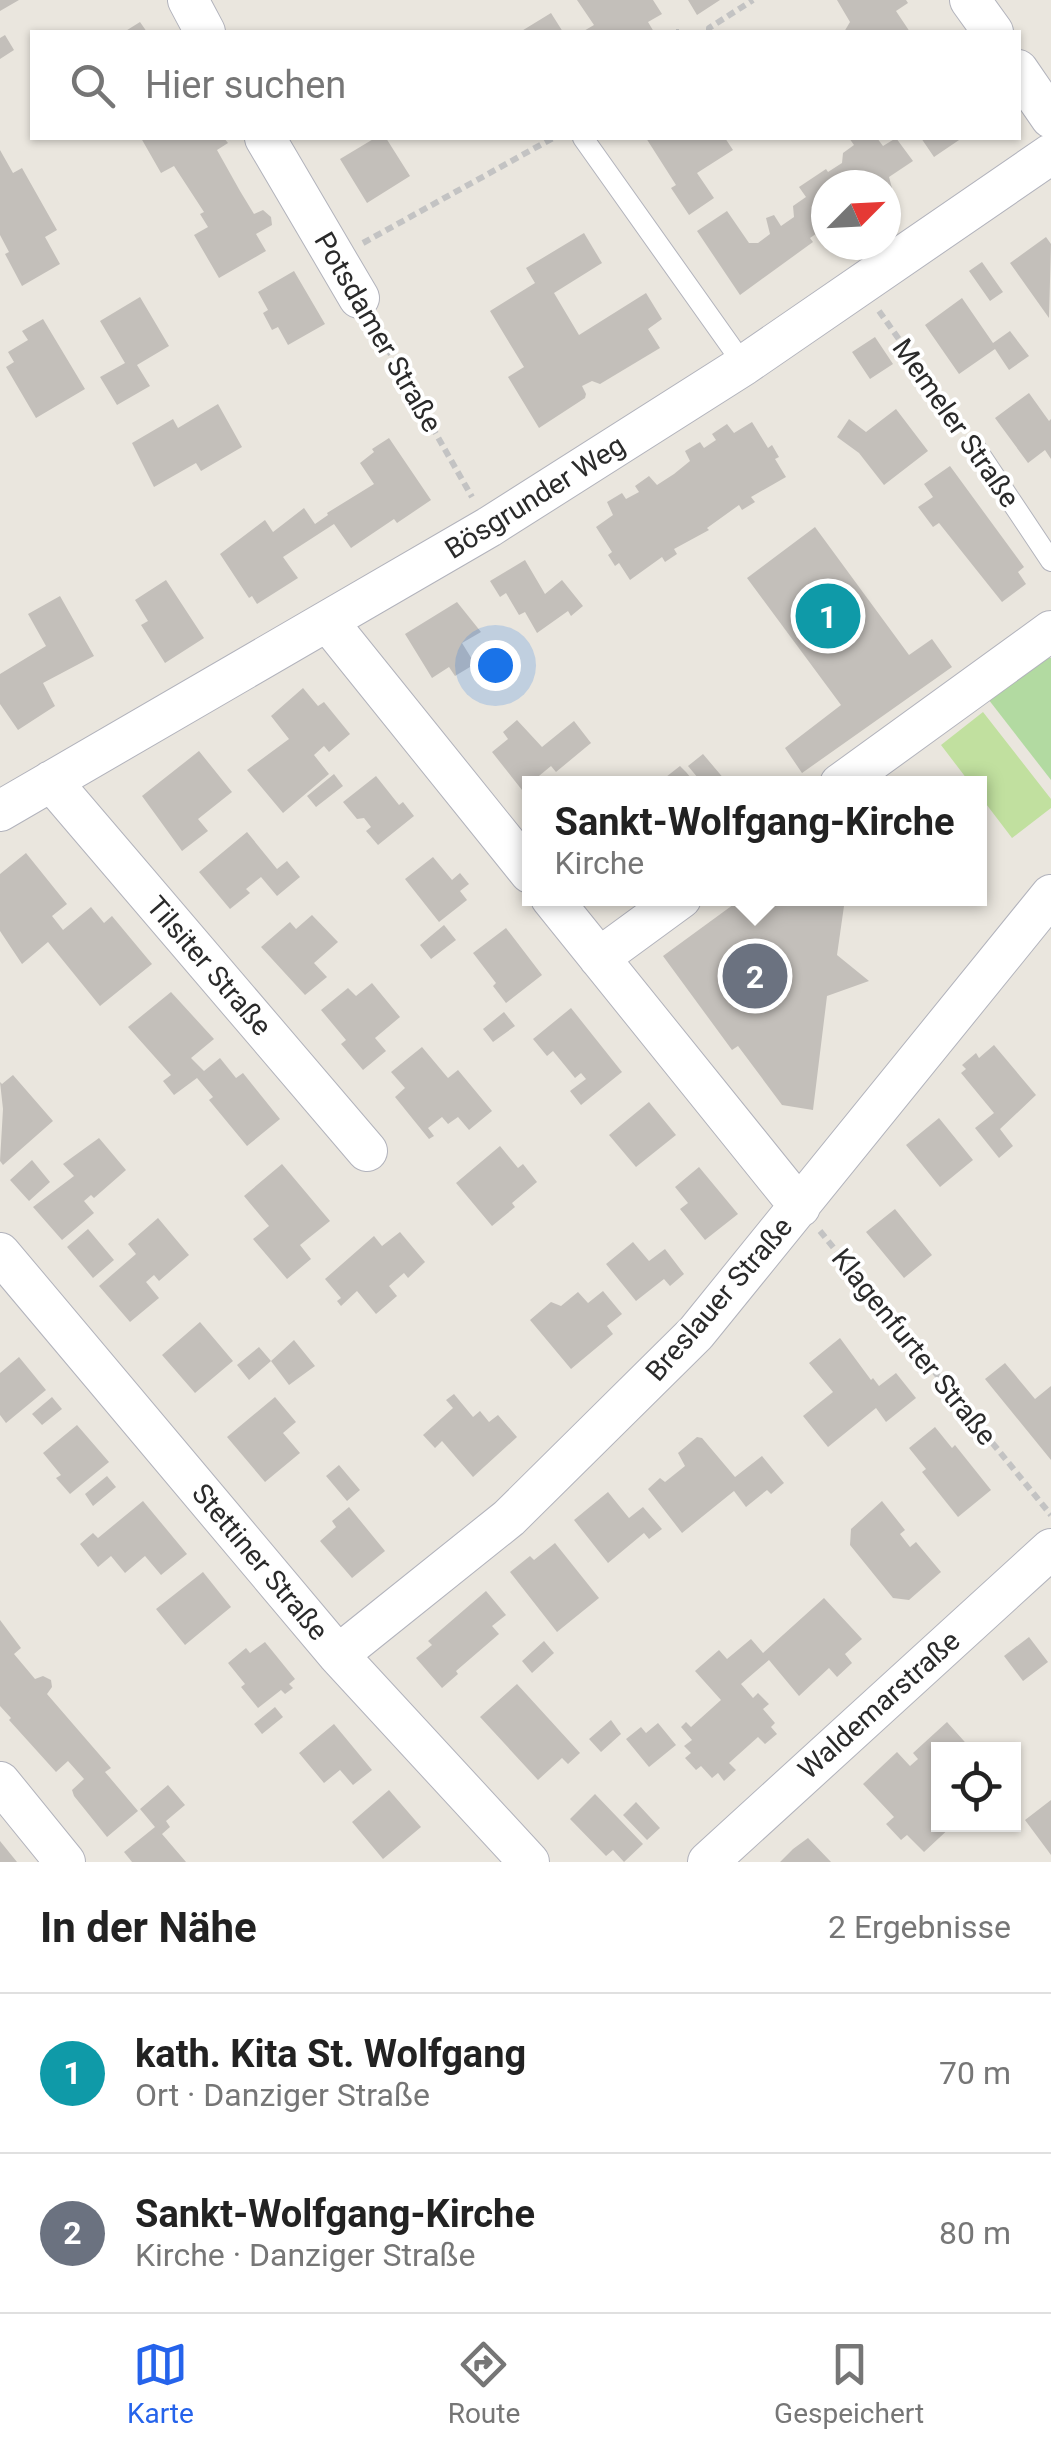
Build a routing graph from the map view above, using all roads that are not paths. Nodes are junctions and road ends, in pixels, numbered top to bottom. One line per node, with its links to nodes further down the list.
1 (188, 0): 3 (street)
2 (970, 0): 4 (street)
3 (204, 30)
4 (992, 30)
5 (1021, 74): 6 (street)
6 (1051, 118)
7 (266, 140): 10 (street, Potsdamer Straße)
8 (584, 140): 11 (lane)
9 (1051, 154): 11 (street, Bösgrunder Weg)
10 (359, 298)
11 (744, 365): 14 (street, Bösgrunder Weg)
12 (977, 450): 13 (lane, Memeler Straße)
13 (1051, 561)
14 (328, 622): 17 (street, Bösgrunder Weg); 19 (street)
15 (1051, 631): 16 (street)
16 (851, 776)
17 (52, 781): 18 (street, Bösgrunder Weg); 24 (street, Tilsiter Straße)
18 (0, 812)
19 (522, 863)
20 (1051, 896): 25 (street, Breslauer Straße)
21 (557, 906): 23 (street)
22 (670, 906): 23 (street)
23 (599, 958): 25 (street)
24 (367, 1151)
25 (800, 1207): 28 (street, Breslauer Straße)
26 (0, 1253): 28 (street, Stettiner Straße)
27 (1051, 1549): 32 (street, Waldemarstraße)
28 (338, 1654): 31 (street, Stettiner Straße)
29 (0, 1782): 30 (street)
30 (65, 1862)
31 (529, 1862)
32 (708, 1862)

